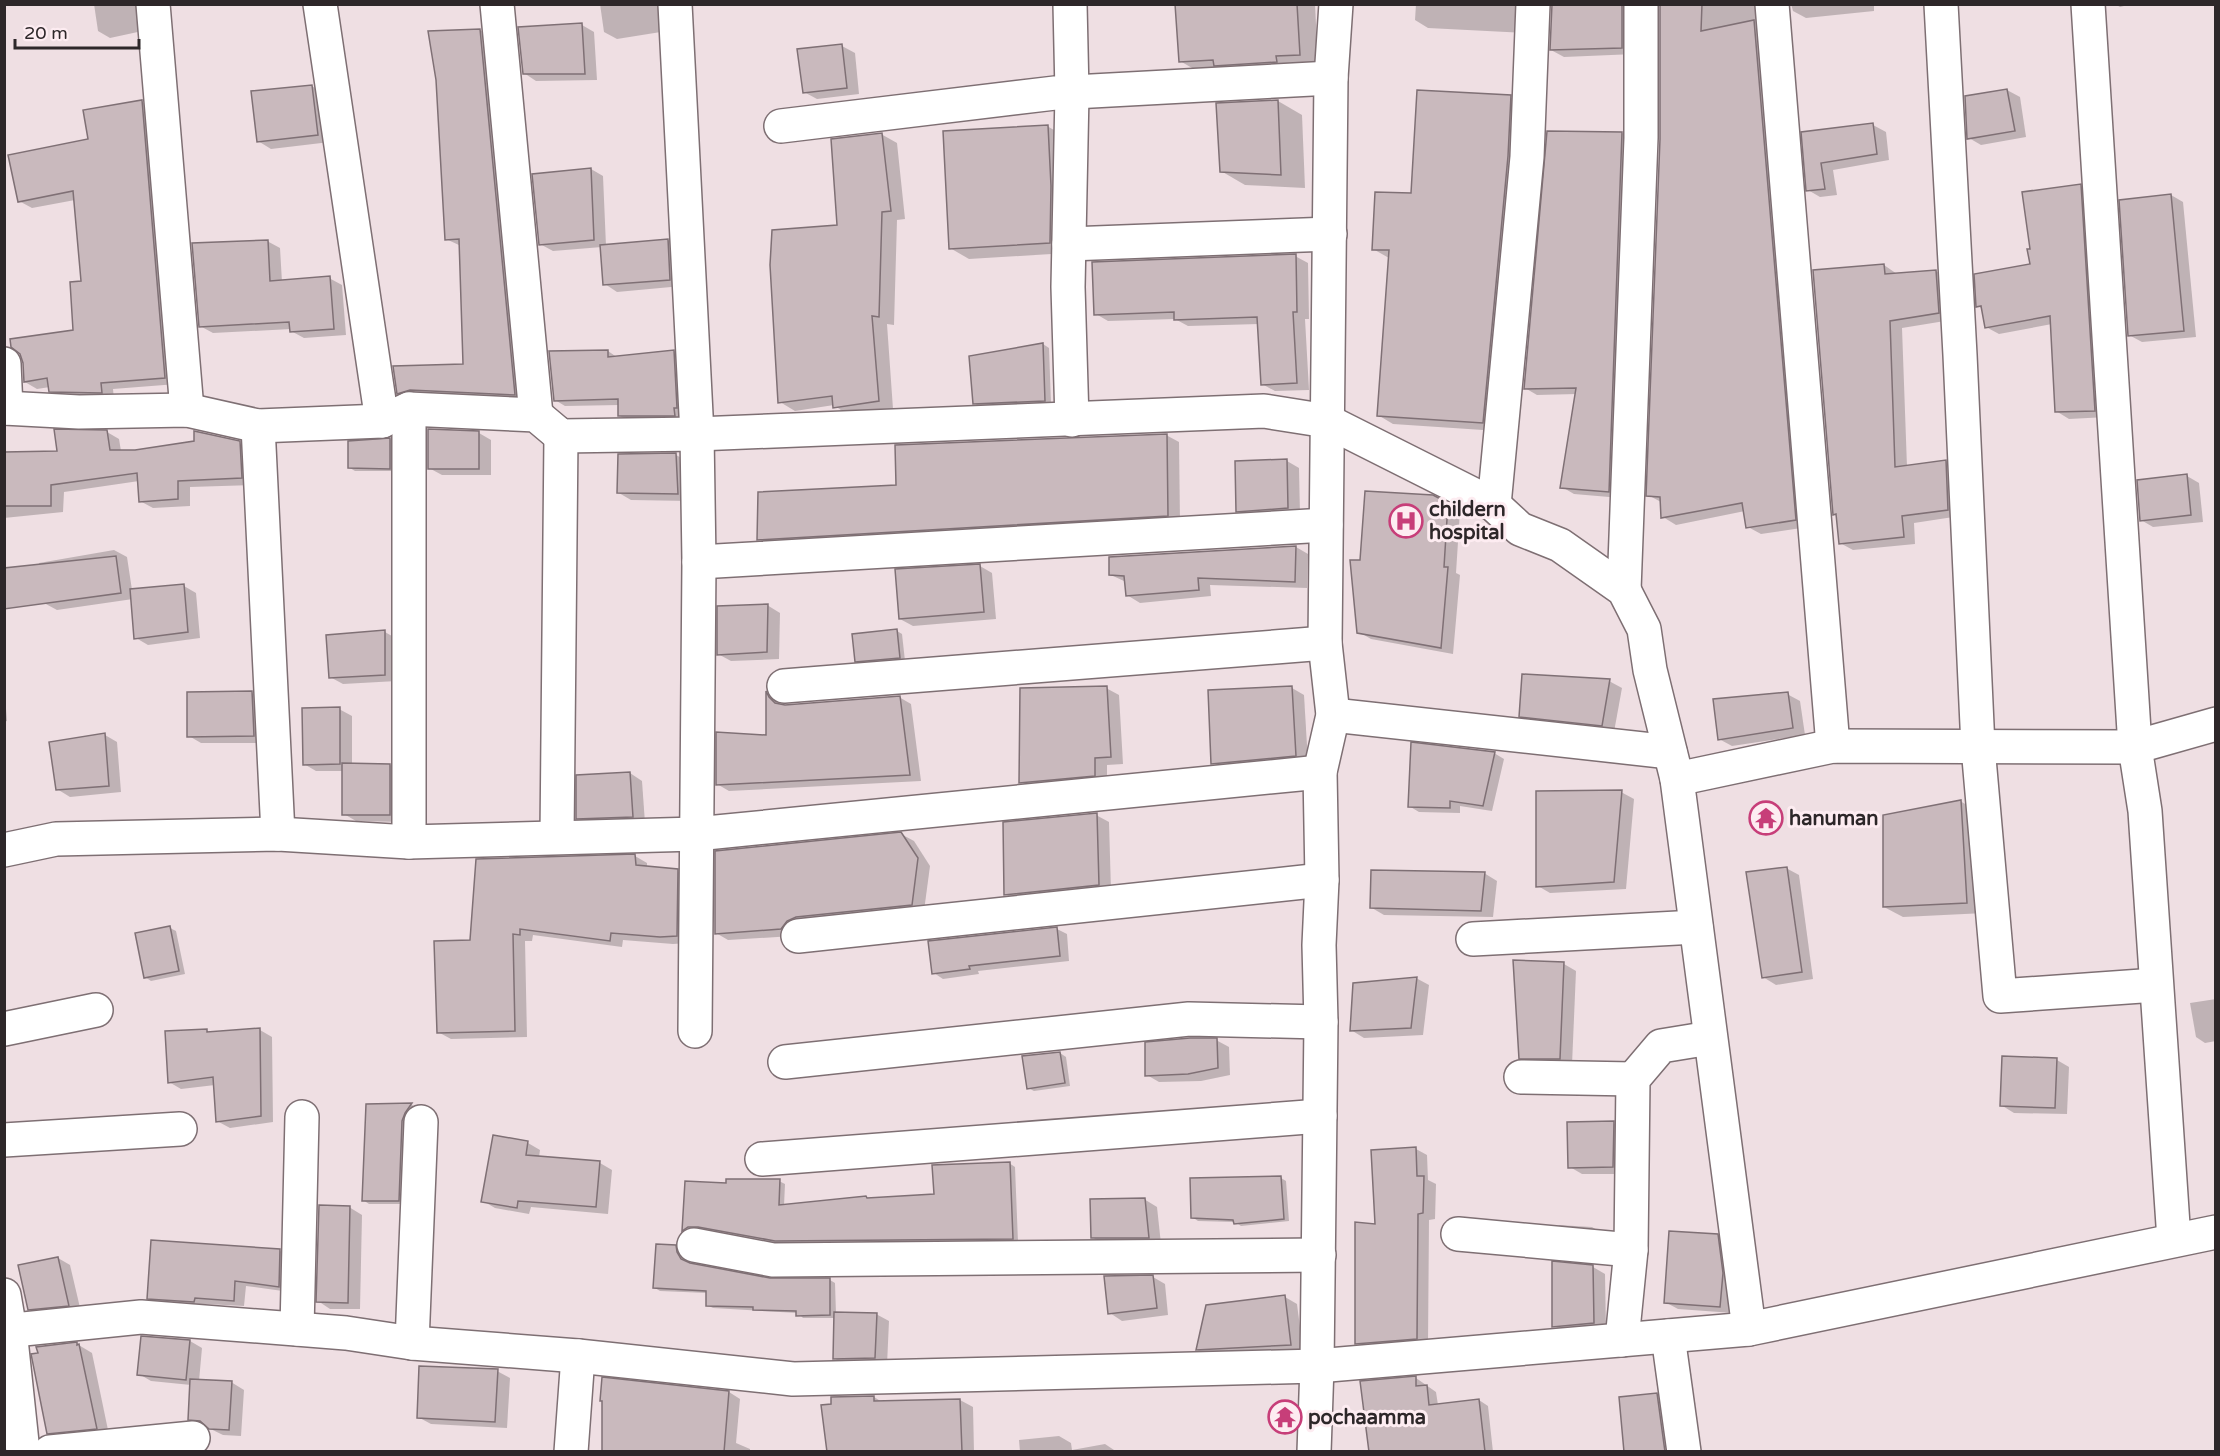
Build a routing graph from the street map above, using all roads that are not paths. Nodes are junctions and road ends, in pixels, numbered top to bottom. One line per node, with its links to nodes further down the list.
1 (153, 4): 19 (street)
2 (320, 4): 20 (street)
3 (497, 4): 21 (street)
4 (675, 4): 25 (street)
5 (1070, 4): 13 (street)
6 (1336, 4): 12 (street)
7 (1533, 4): 27 (street)
8 (1641, 4): 30 (street)
9 (1772, 4): 35 (street)
10 (1941, 4): 36 (street)
11 (2088, 4): 37 (street)
12 (1331, 78): 13 (street); 15 (street)
13 (1072, 93): 14 (street); 16 (street)
14 (781, 126)
15 (1330, 234): 16 (street); 23 (street)
16 (1070, 244): 22 (street)
17 (4, 364): 18 (street)
18 (5, 408): 19 (street)
19 (187, 410): 24 (street)
20 (395, 415): 21 (street); 24 (street); 43 (street)
21 (536, 416): 26 (street)
22 (1072, 420): 23 (street); 25 (street)
23 (1327, 421): 27 (street); 28 (street)
24 (258, 426): 40 (street)
25 (697, 434): 26 (street); 29 (street)
26 (561, 436): 42 (street)
27 (1494, 505): 30 (street)
28 (1326, 525): 29 (street); 31 (street)
29 (699, 562): 41 (street)
30 (1624, 590): 38 (street)
31 (1325, 643): 32 (street); 33 (street)
32 (784, 686)
33 (1333, 716): 38 (street); 39 (street)
34 (2216, 724): 37 (street)
35 (1833, 746): 36 (street); 38 (street)
36 (1978, 747): 37 (street); 49 (street)
37 (2135, 747): 49 (street)
38 (1674, 766): 46 (street)
39 (1320, 771): 41 (street); 45 (street)
40 (278, 834): 43 (street); 44 (street)
41 (696, 834): 42 (street); 53 (street)
42 (557, 837): 43 (street)
43 (409, 842)
44 (4, 850)
45 (1322, 880): 47 (street); 51 (street)
46 (1696, 927): 48 (street); 54 (street)
47 (798, 936)
48 (1473, 939)
49 (2156, 985): 66 (street)
50 (96, 1010): 52 (street)
51 (1321, 1022): 55 (street); 58 (street)
52 (4, 1029)
53 (695, 1031)
54 (1710, 1038): 57 (street); 72 (street)
55 (785, 1062)
56 (1521, 1077): 57 (street)
57 (1633, 1079): 68 (street)
58 (1320, 1116): 63 (street); 69 (street)
59 (302, 1117): 71 (street)
60 (421, 1122): 76 (street)
61 (180, 1129): 62 (street)
62 (4, 1140)
63 (762, 1159)
64 (2216, 1232): 66 (street)
65 (1458, 1234): 68 (street)
66 (2174, 1240): 72 (street)
67 (694, 1245): 69 (street)
68 (1631, 1250): 75 (street)
69 (1319, 1255): 78 (street)
70 (4, 1295): 73 (street)
71 (297, 1329): 73 (street); 76 (street)
72 (1749, 1329): 74 (street)
73 (7, 1330): 80 (street)
74 (1668, 1336): 75 (street); 84 (street)
75 (1622, 1340): 78 (street)
76 (412, 1343): 77 (street)
77 (578, 1356): 78 (street); 82 (street)
78 (1317, 1366): 83 (street)
79 (194, 1438): 81 (street)
80 (23, 1452)
81 (50, 1452)
82 (571, 1452)
83 (1314, 1452)
84 (1684, 1452)

